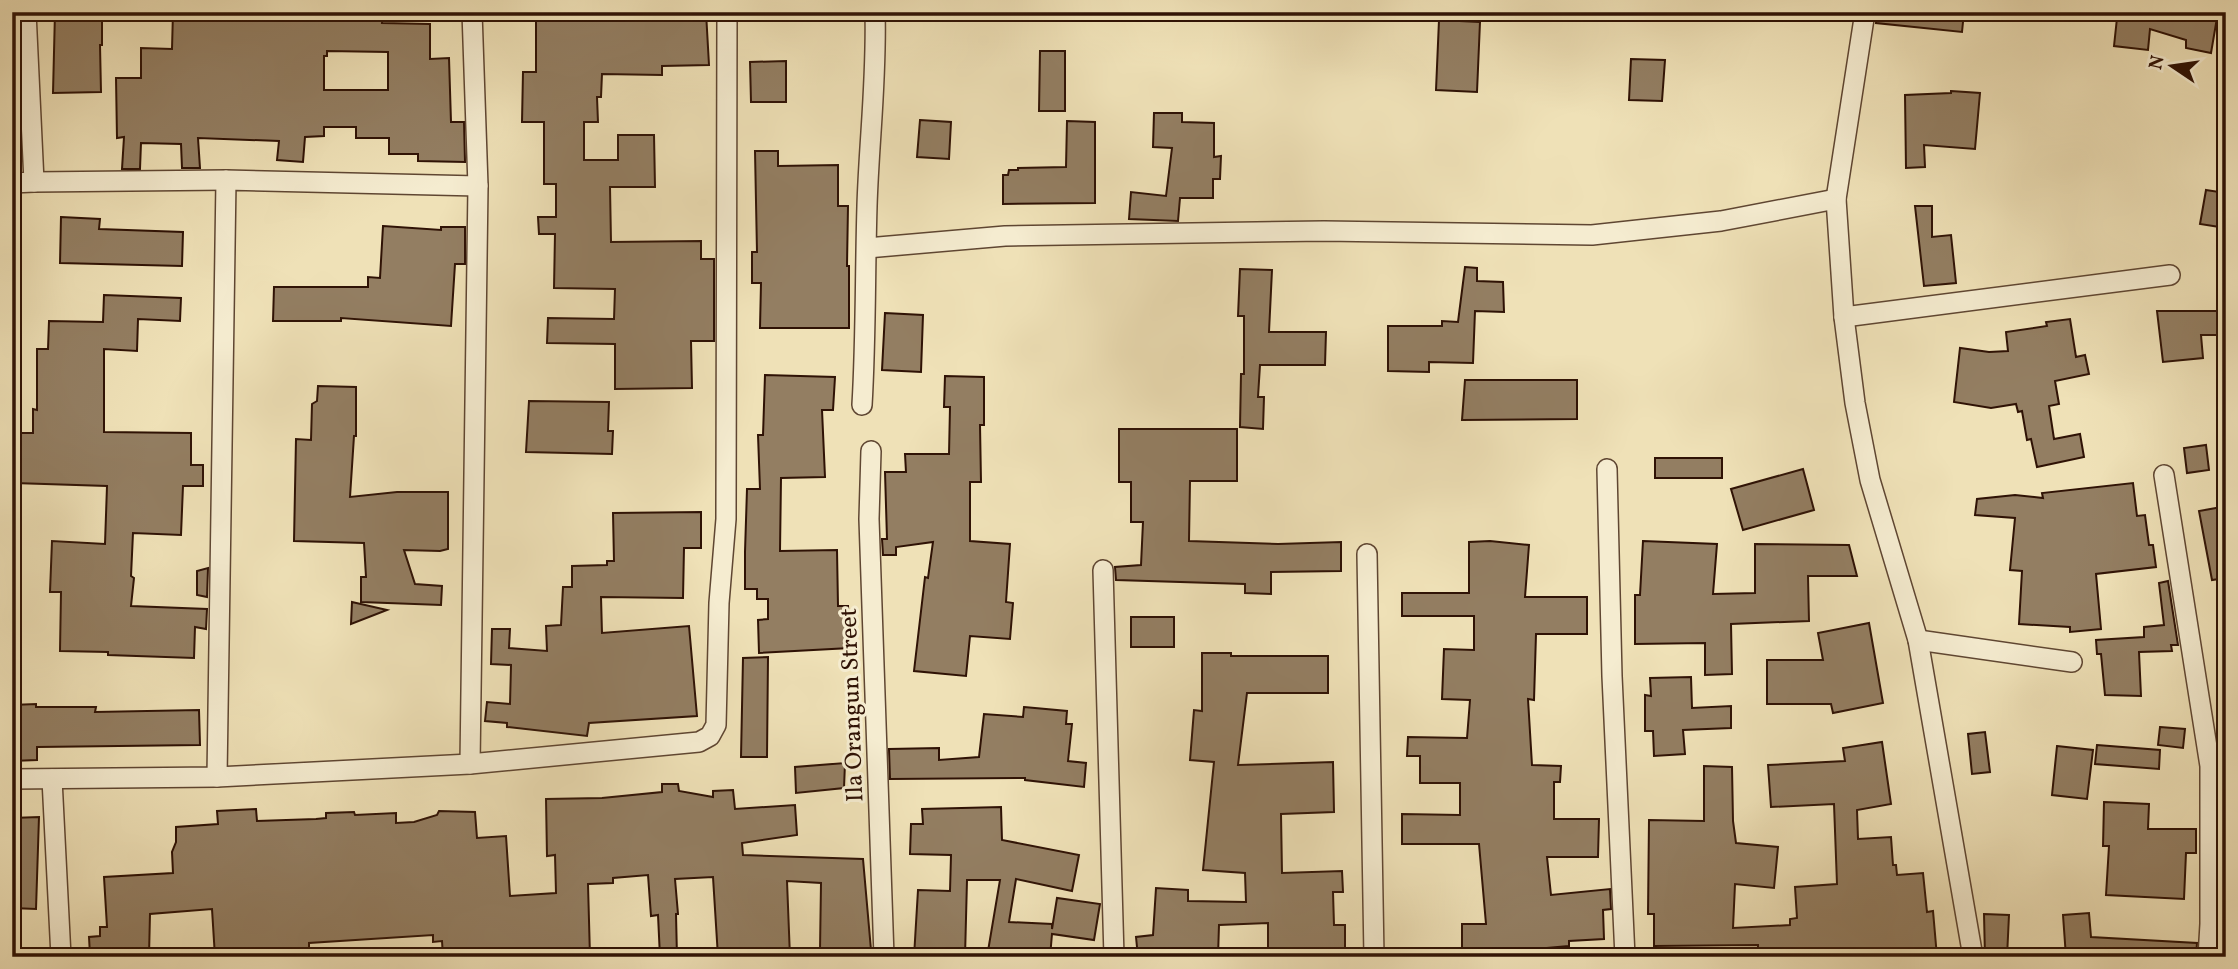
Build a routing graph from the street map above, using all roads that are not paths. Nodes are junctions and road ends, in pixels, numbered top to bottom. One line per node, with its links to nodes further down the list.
1 (26, 12): 7 (street)
2 (472, 12): 9 (street)
3 (727, 12): 22 (street)
4 (875, 12): 11 (street)
5 (1865, 12): 10 (street)
6 (226, 180): 7 (street); 9 (street); 23 (street)
7 (34, 182): 8 (street)
8 (12, 183)
9 (478, 186): 22 (street)
10 (1836, 199): 11 (street); 13 (street)
11 (867, 248): 14 (street)
12 (2170, 275): 13 (street)
13 (1844, 317): 20 (street)
14 (862, 405)
15 (872, 451): 27 (street, Ila Orangun Street)
16 (1607, 469): 30 (street)
17 (2164, 475): 32 (street)
18 (1367, 554): 29 (street)
19 (1103, 570): 28 (street)
20 (1918, 640): 21 (street); 31 (street)
21 (2072, 662)
22 (470, 764): 23 (street)
23 (217, 777): 25 (street)
24 (12, 779): 25 (street)
25 (52, 779): 26 (street)
26 (61, 957)
27 (884, 957)
28 (1114, 957)
29 (1374, 957)
30 (1625, 957)
31 (1973, 957)
32 (2208, 957)

